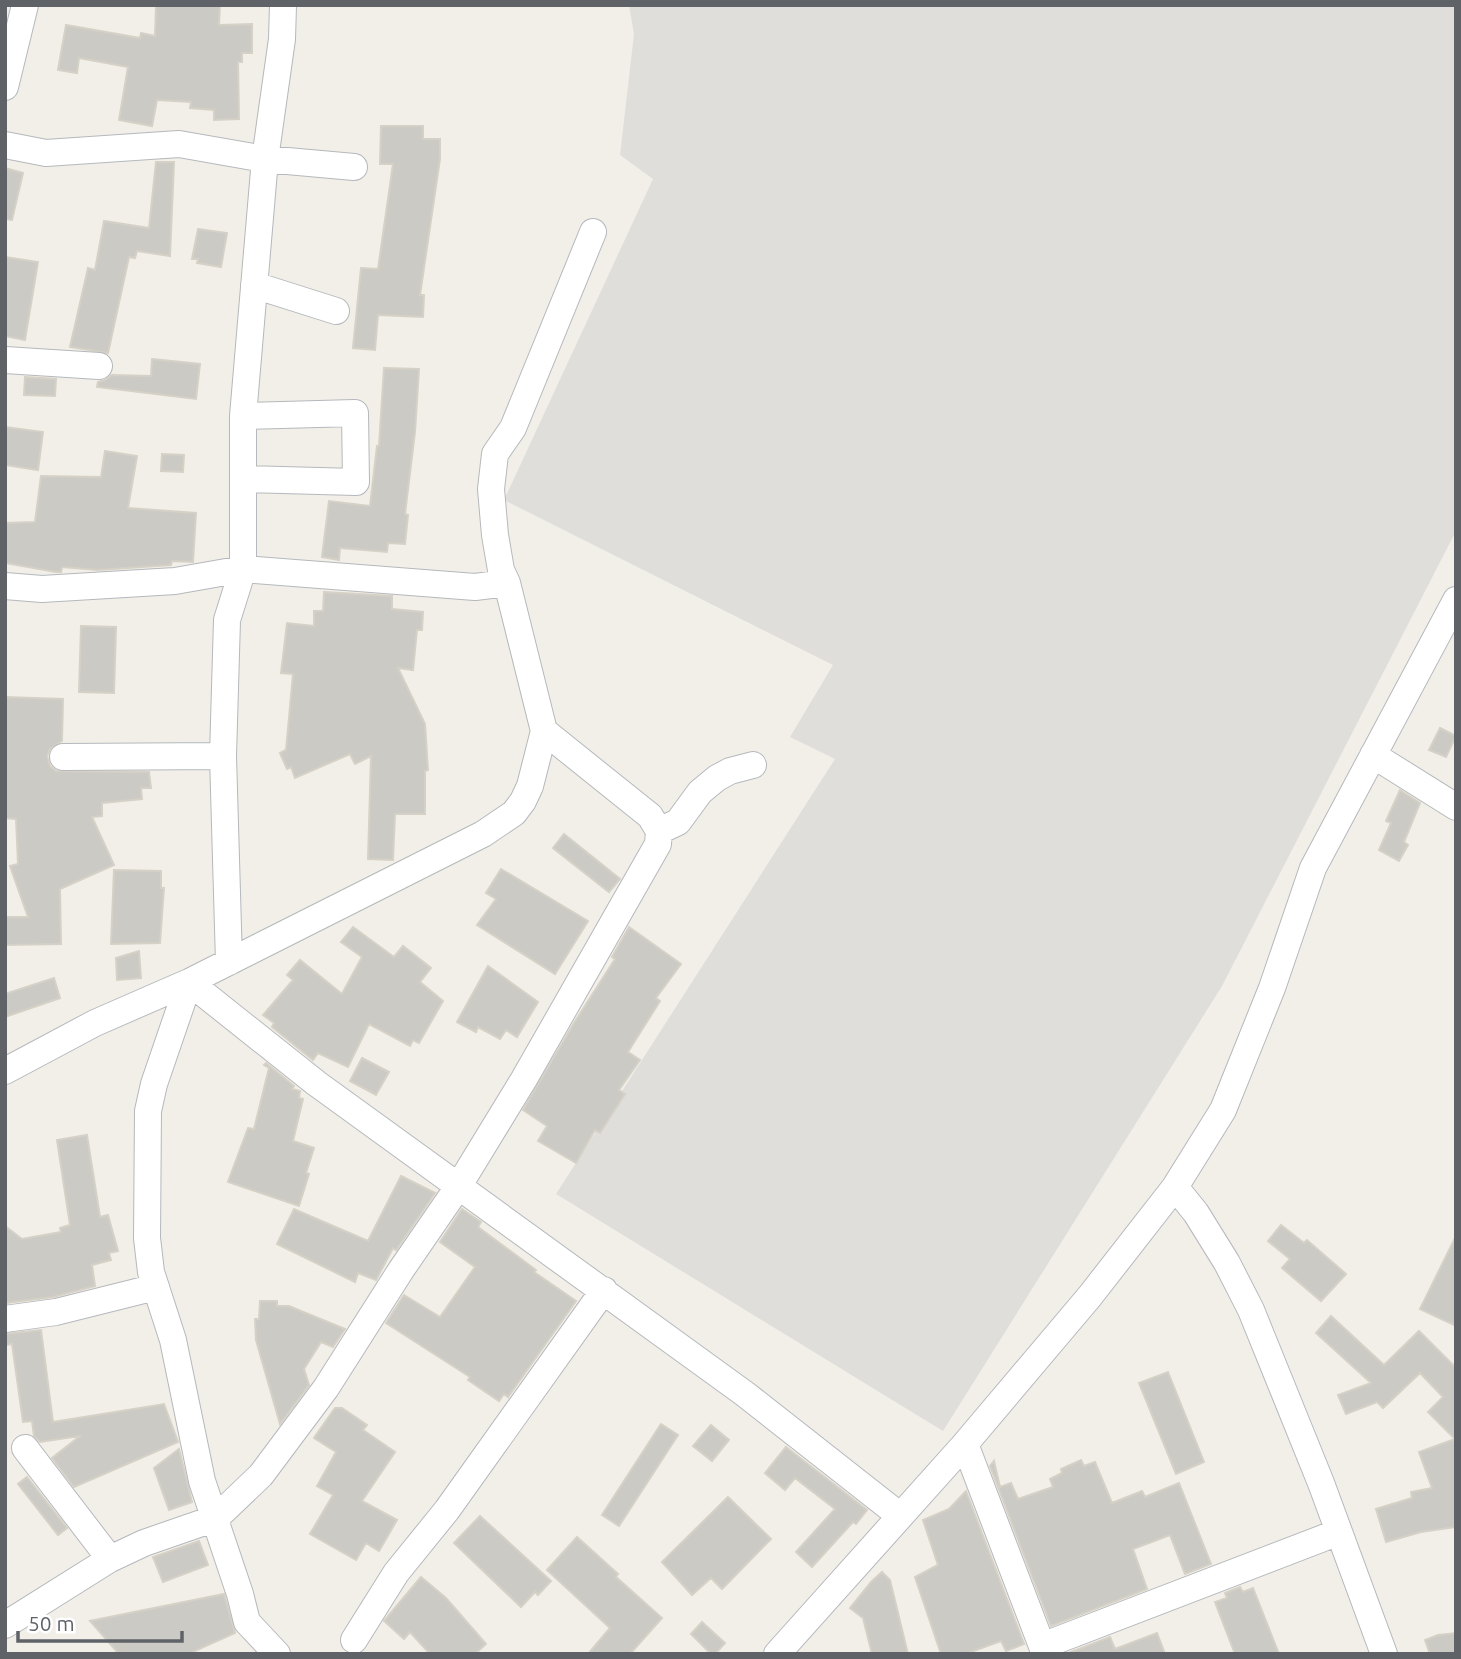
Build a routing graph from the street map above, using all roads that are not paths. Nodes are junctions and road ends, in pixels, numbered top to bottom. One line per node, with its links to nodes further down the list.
1 (25, 5): 3 (street)
2 (283, 5): 5 (street)
3 (5, 87)
4 (5, 145): 5 (street)
5 (265, 159): 6 (street); 8 (street)
6 (354, 167)
7 (593, 232): 15 (street)
8 (254, 285): 9 (street); 12 (street)
9 (335, 311)
10 (5, 360): 11 (street)
11 (99, 366)
12 (243, 416): 13 (street); 13 (street)
13 (243, 479): 14 (street)
14 (243, 569): 15 (street); 16 (street); 20 (street)
15 (507, 583): 18 (street)
16 (5, 586)
17 (1456, 600): 19 (street)
18 (544, 731): 24 (street); 25 (street)
19 (1374, 755): 23 (street); 29 (street)
20 (223, 756): 21 (street); 25 (street)
21 (63, 757)
22 (753, 765): 24 (street)
23 (1456, 807)
24 (659, 831): 28 (street)
25 (229, 962): 26 (street)
26 (189, 982): 27 (street); 28 (street); 30 (street)
27 (5, 1071)
28 (458, 1187): 31 (street); 36 (street)
29 (1174, 1187): 33 (street); 37 (street)
30 (156, 1287): 32 (street); 36 (street)
31 (604, 1290): 35 (street); 40 (street)
32 (5, 1319)
33 (965, 1444): 35 (street); 42 (street)
34 (25, 1448): 38 (street)
35 (899, 1515): 41 (street)
36 (216, 1518): 38 (street); 43 (street)
37 (1339, 1532): 42 (street); 44 (street)
38 (110, 1559): 39 (street)
39 (5, 1625)
40 (354, 1640)
41 (788, 1649)
42 (1043, 1650)
43 (277, 1654)
44 (1384, 1654)

